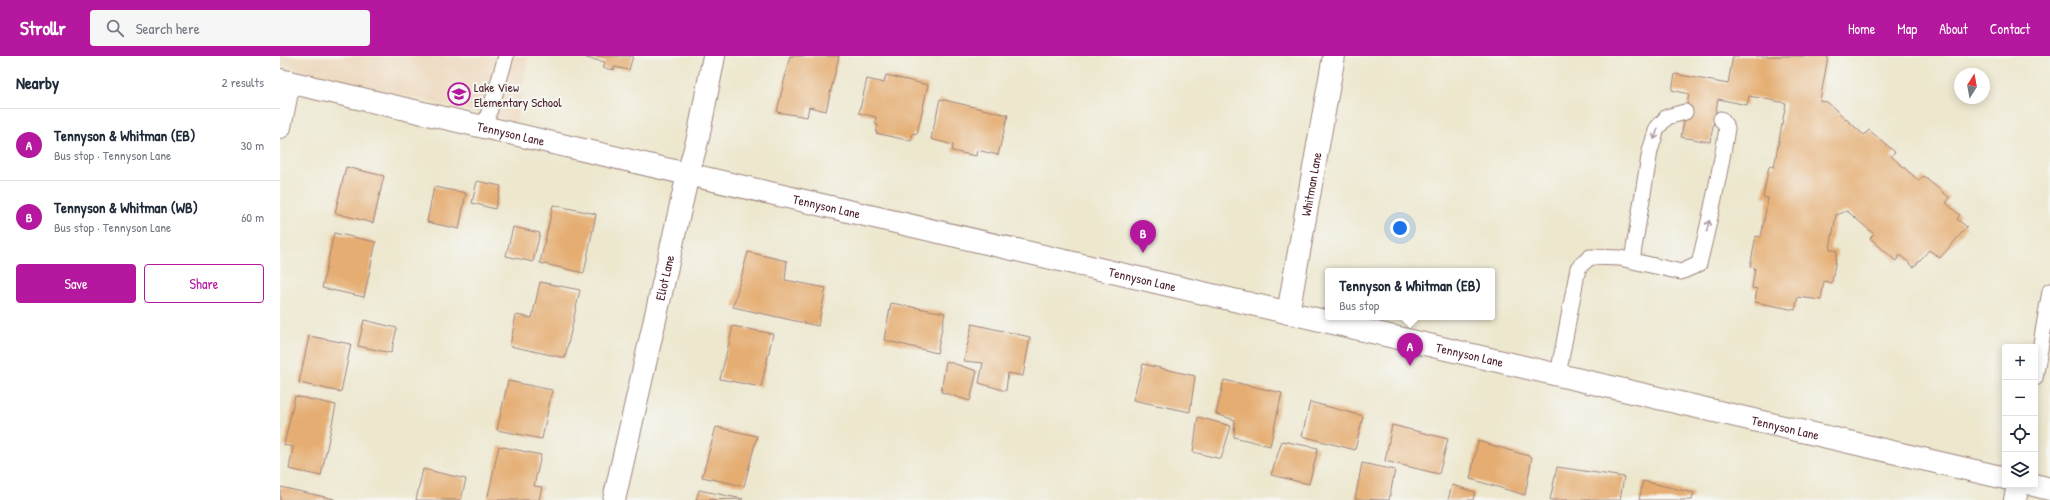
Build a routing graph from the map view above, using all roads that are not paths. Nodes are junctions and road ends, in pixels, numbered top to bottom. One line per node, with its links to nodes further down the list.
1 (506, 56): 8 (lane)
2 (714, 56): 9 (street, Eliot Lane)
3 (1334, 56): 12 (street, Whitman Lane)
4 (284, 81): 7 (street); 8 (street, Tennyson Lane)
5 (1685, 112): 10 (lane, one-way to 10)
6 (1721, 119): 10 (lane, one-way to 6)
7 (280, 126)
8 (484, 127): 9 (street, Tennyson Lane)
9 (688, 174): 12 (street, Tennyson Lane); 19 (street, Eliot Lane)
10 (1632, 260): 14 (lane)
11 (2050, 291): 13 (lane)
12 (1288, 313): 14 (street, Tennyson Lane)
13 (2038, 361)
14 (1558, 375): 15 (street, Tennyson Lane)
15 (2002, 477)
16 (2038, 486): 18 (street)
17 (2017, 488): 20 (street)
18 (2050, 489)
19 (614, 500)
20 (2015, 500)

